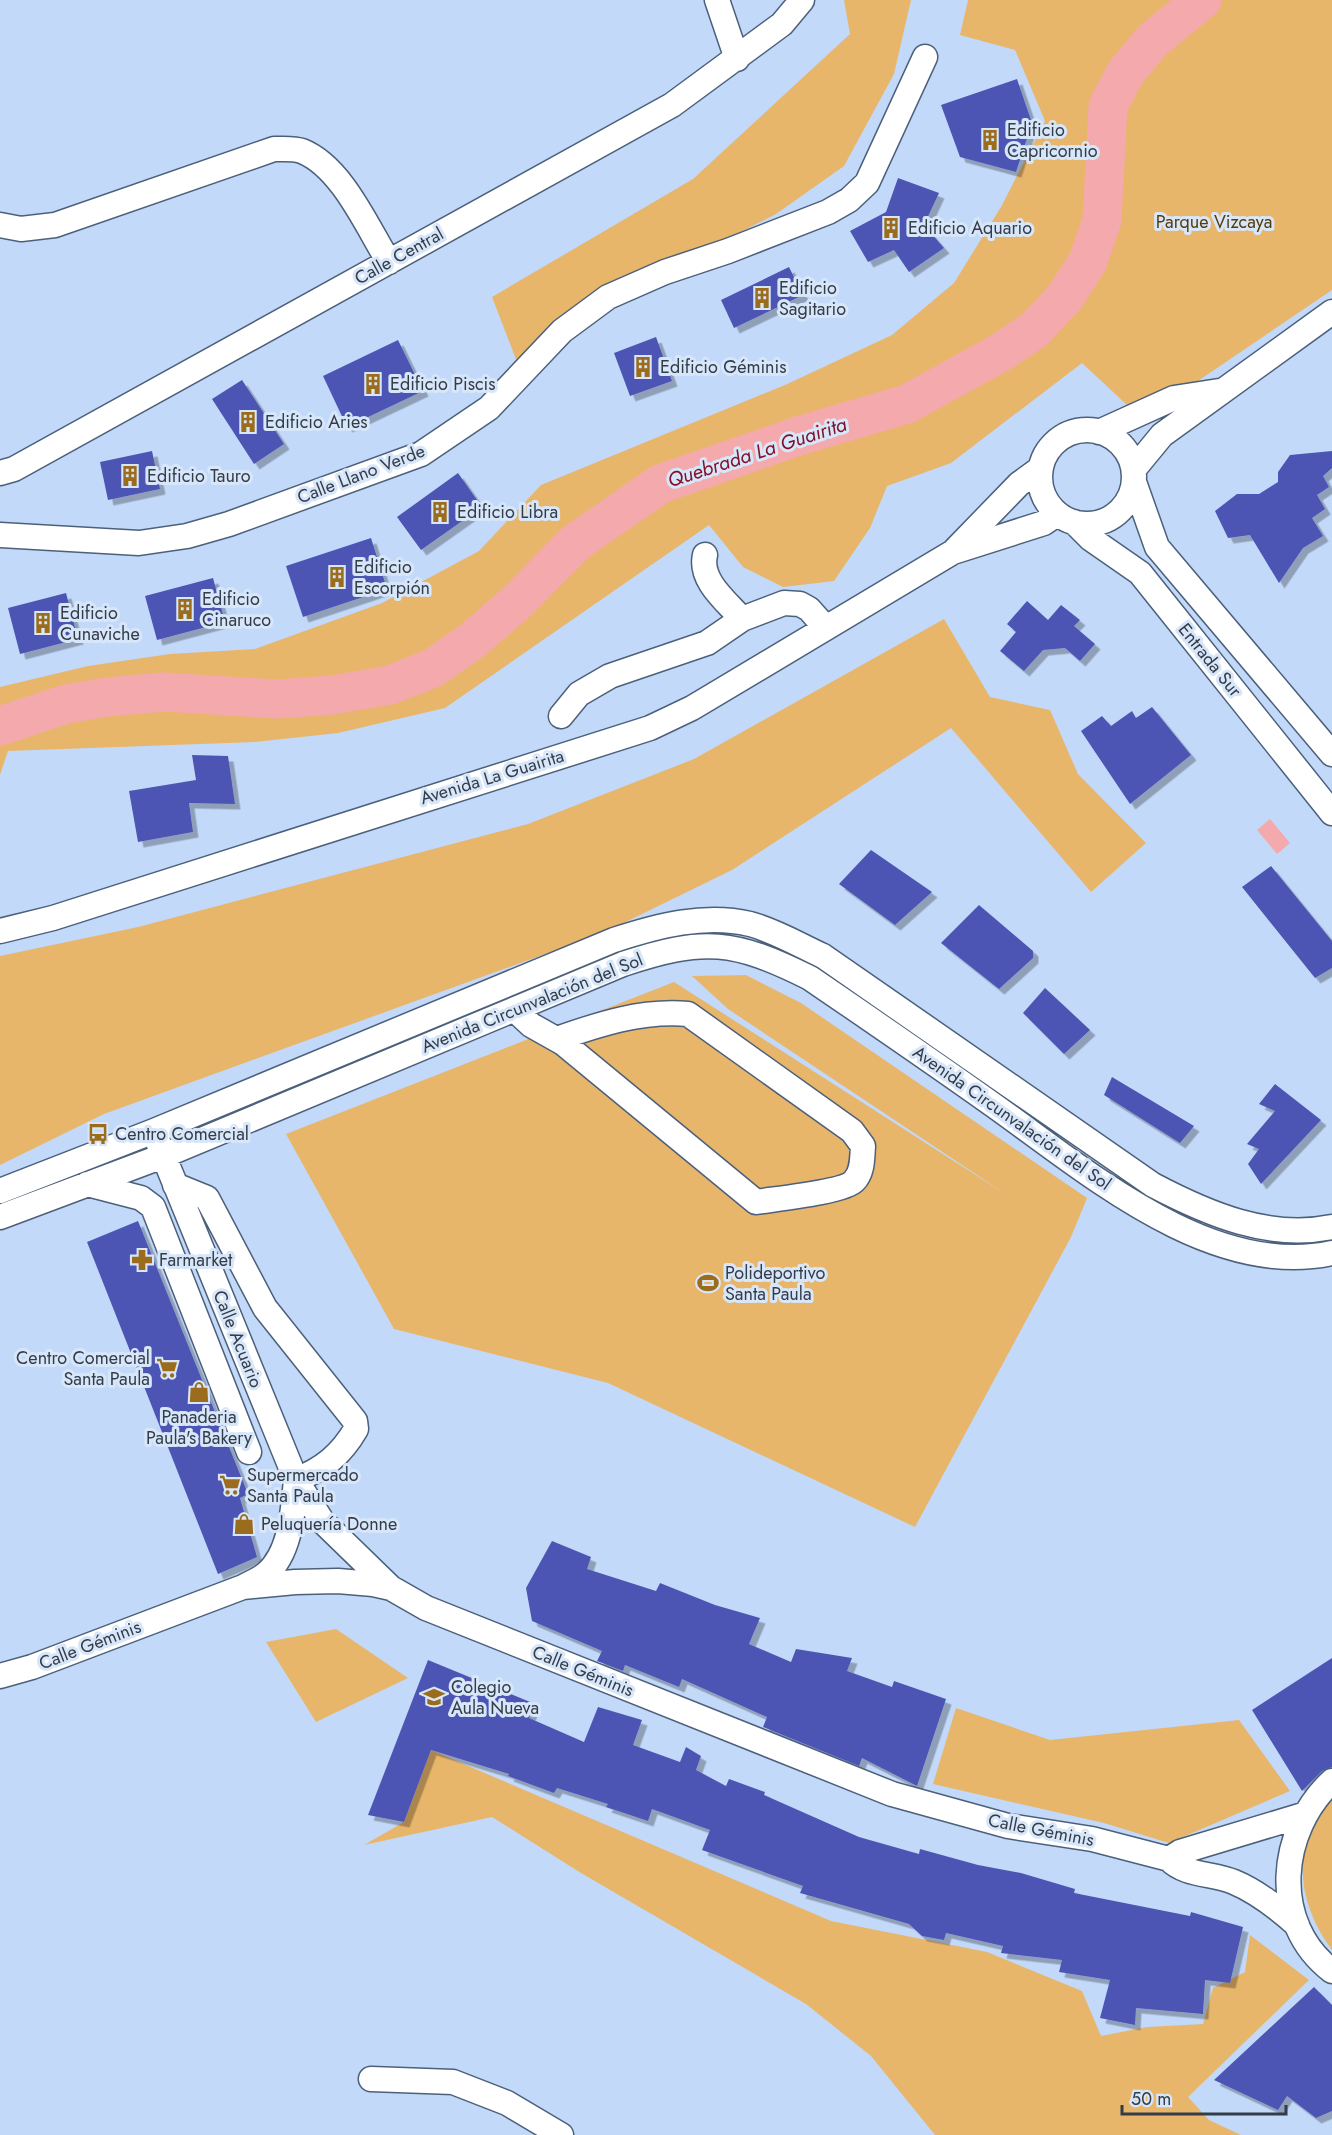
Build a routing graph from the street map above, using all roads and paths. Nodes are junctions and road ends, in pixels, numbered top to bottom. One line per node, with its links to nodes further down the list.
1 (717, 0): 4 (street)
2 (802, 0): 4 (street, Calle Central)
3 (925, 57): 14 (street, Calle Llano Verde)
4 (737, 59): 6 (street, Calle Central)
5 (0, 225): 6 (street)
6 (389, 262): 11 (street, Calle Central)
7 (1332, 312): 8 (street, Avenida La Guairita)
8 (1225, 390): 9 (street, Avenida La Guairita); 12 (street, Avenida La Guairita)
9 (1099, 432): 10 (street, Avenida La Guairita); 12 (street)
10 (1041, 468): 13 (street); 15 (street, Avenida La Guairita)
11 (0, 473)
12 (1134, 475): 13 (street, Avenida La Guairita); 20 (street, Entrada Sur)
13 (1065, 518): 15 (street, Avenida La Guairita); 21 (street, Entrada Sur)
14 (0, 535)
15 (953, 552): 18 (street, Avenida La Guairita)
16 (705, 555): 17 (street)
17 (742, 619): 18 (street); 19 (street)
18 (825, 627): 22 (street, Avenida La Guairita)
19 (561, 716)
20 (1332, 754)
21 (1332, 813)
22 (0, 931)
23 (614, 940): 24 (street); 27 (street, Avenida Circunvalación del Sol); 33 (street, Avenida Circunvalación del Sol)
24 (623, 964): 25 (street, Avenida Circunvalación del Sol); 34 (street, Avenida Circunvalación del Sol)
25 (515, 1010): 26 (street); 28 (street, Avenida Circunvalación del Sol)
26 (557, 1039): 26 (street)
27 (154, 1131): 28 (street, Calle Acuario); 31 (street, Avenida Circunvalación del Sol)
28 (163, 1156): 29 (street, Avenida Circunvalación del Sol); 30 (street, Calle Acuario)
29 (87, 1184): 32 (street, Avenida Circunvalación del Sol); 35 (street)
30 (175, 1185): 36 (street, Calle Acuario); 36 (street)
31 (0, 1191)
32 (0, 1217)
33 (1332, 1227)
34 (1332, 1253)
35 (249, 1452)
36 (296, 1480): 37 (street); 38 (street, Calle Acuario)
37 (243, 1587): 38 (street, Calle Géminis); 39 (street, Calle Géminis)
38 (391, 1588): 42 (street, Calle Géminis)
39 (0, 1676)
40 (1332, 1780): 41 (street, Calle Géminis)
41 (1303, 1815): 42 (street); 43 (street, Calle Géminis)
42 (1168, 1859): 43 (street, Calle Géminis)
43 (1297, 1925): 44 (street, Calle Géminis)
44 (1332, 1971)
45 (371, 2079): 46 (street)
46 (561, 2135)

